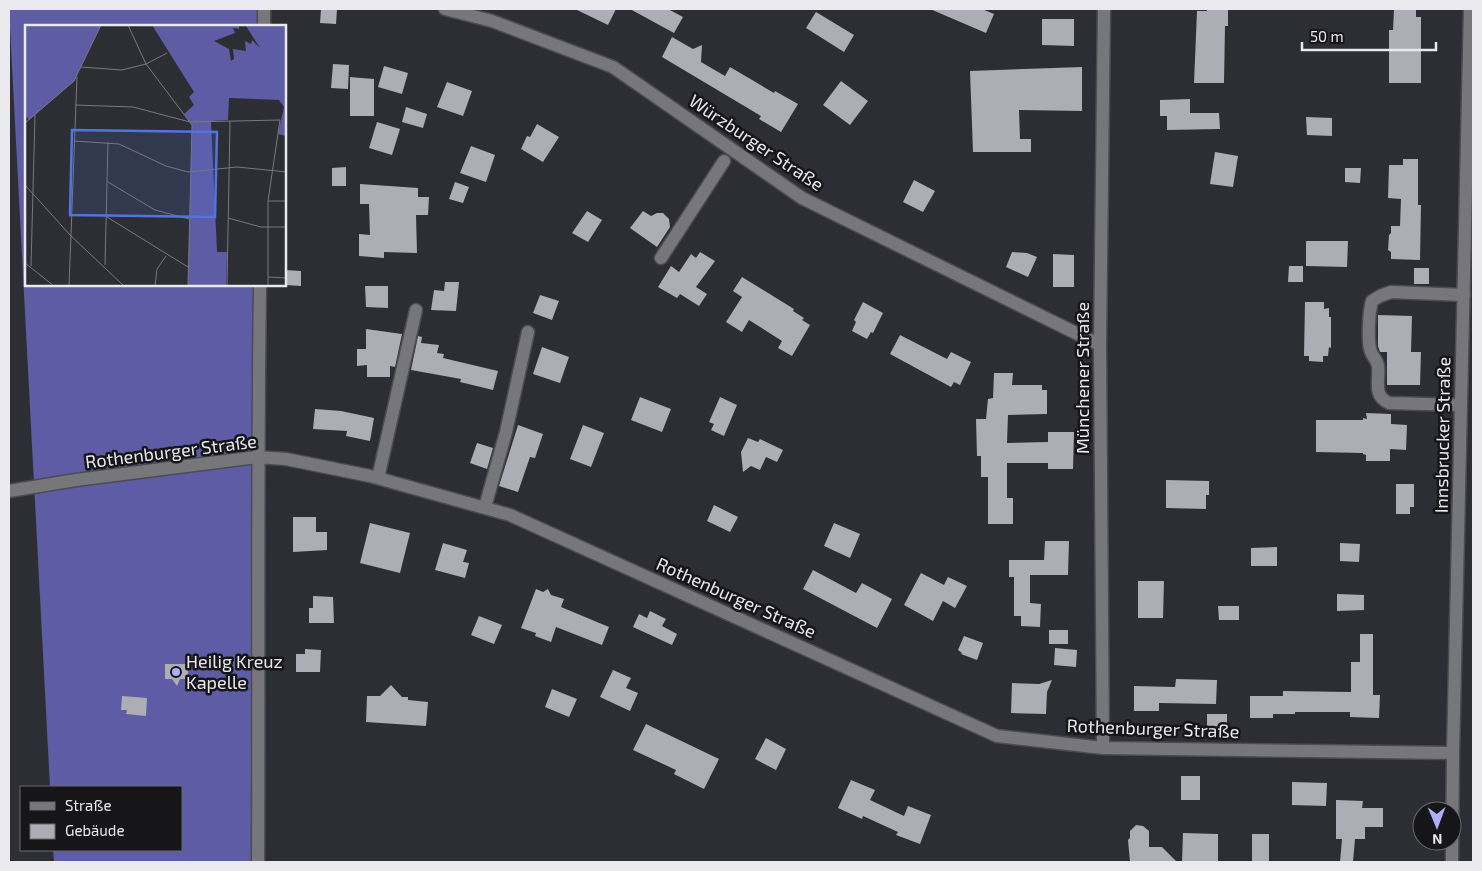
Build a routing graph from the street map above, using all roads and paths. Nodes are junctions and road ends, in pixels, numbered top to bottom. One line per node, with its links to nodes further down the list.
1 (264, 9): 5 (street)
2 (445, 9): 12 (street, Würzburger Straße)
3 (1104, 9): 12 (street, Münchener Straße)
4 (1470, 9): 9 (street, Innsbrucker Straße)
5 (264, 25)
6 (724, 161): 7 (street)
7 (661, 258)
8 (260, 286): 14 (street)
9 (1464, 296): 13 (street, Innsbrucker Straße); 13 (street)
10 (416, 310): 15 (street)
11 (528, 332): 17 (street)
12 (1100, 345): 18 (street, Münchener Straße)
13 (1461, 405): 19 (street, Innsbrucker Straße)
14 (257, 457): 15 (street, Rothenburger Straße); 16 (street, Rothenburger Straße); 20 (street)
15 (378, 478): 17 (street, Rothenburger Straße)
16 (9, 491)
17 (485, 507): 18 (street, Rothenburger Straße)
18 (1104, 748): 19 (street, Rothenburger Straße)
19 (1453, 753): 21 (street, Innsbrucker Straße)
20 (258, 862)
21 (1452, 862)

